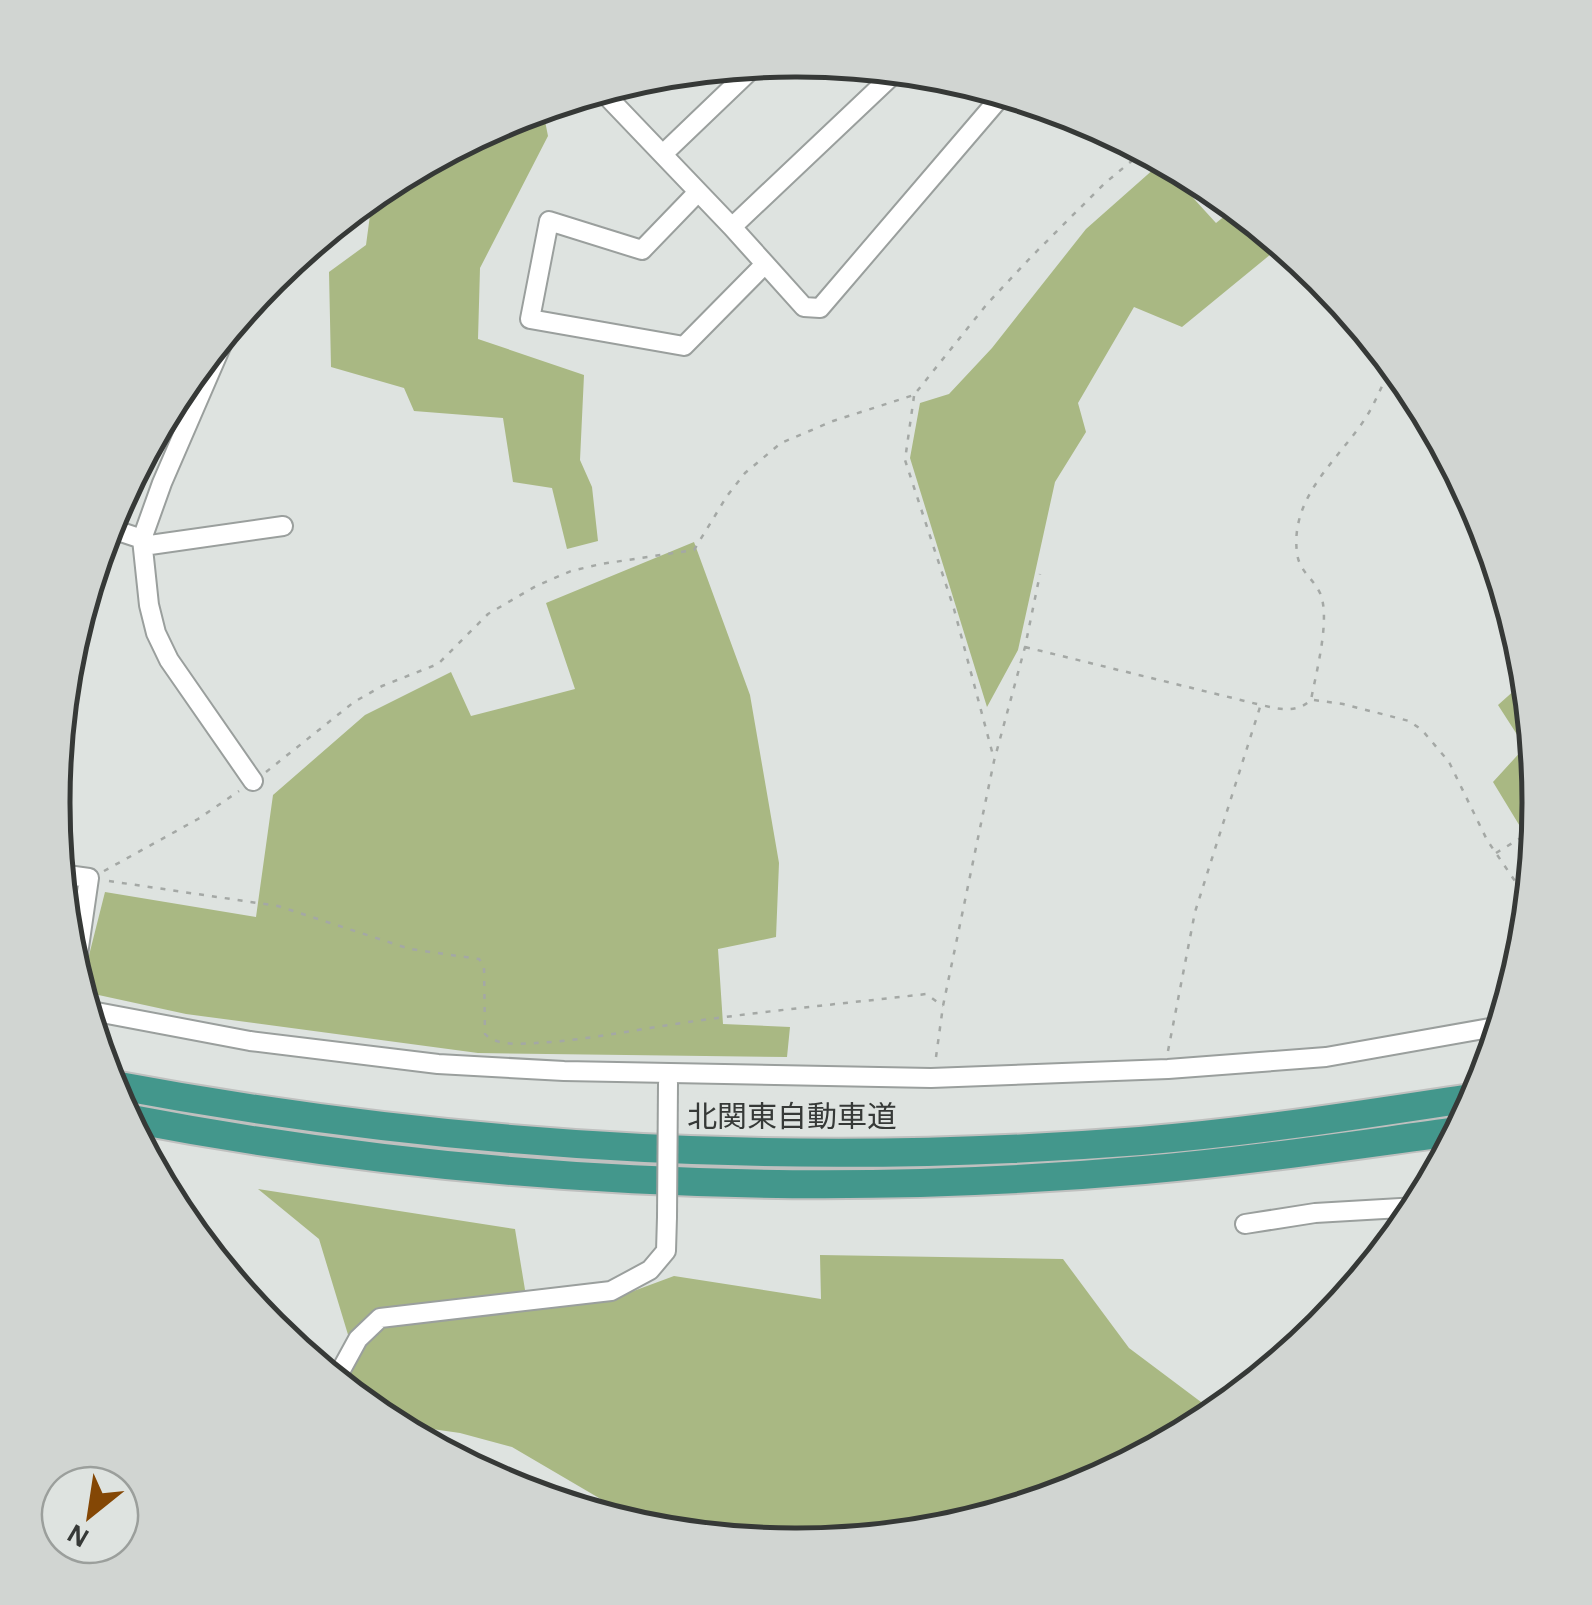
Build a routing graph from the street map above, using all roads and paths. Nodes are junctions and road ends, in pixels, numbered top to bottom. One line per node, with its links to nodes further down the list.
1 (741, 79): 5 (street)
2 (885, 82): 8 (street)
3 (611, 100): 5 (street)
4 (994, 104): 9 (street)
5 (662, 154): 7 (street)
6 (1133, 160): 12 (path)
7 (698, 192): 8 (street); 9 (street)
8 (732, 227): 9 (street)
9 (765, 264)
10 (207, 378): 15 (street)
11 (1385, 379): 18 (path)
12 (914, 394): 20 (path); 21 (path)
13 (283, 526): 15 (street)
14 (122, 534): 15 (street)
15 (143, 543): 21 (street)
16 (1040, 574): 17 (path)
17 (1025, 648): 19 (path); 20 (path)
18 (1311, 700): 19 (path); 23 (path)
19 (1261, 706): 31 (path)
20 (994, 761): 28 (path)
21 (253, 781): 25 (path)
22 (1520, 838): 23 (path)
23 (1496, 854): 26 (path)
24 (74, 876): 25 (street)
25 (89, 878): 27 (street); 28 (path)
26 (1517, 884)
27 (82, 930)
28 (943, 1006): 33 (path)
29 (102, 1013): 32 (street)
30 (1485, 1029): 31 (street)
31 (1168, 1070): 33 (street)
32 (668, 1078): 33 (street); 40 (street, bridge)
33 (930, 1078)
34 (128, 1087): 35 (highway, 北関東自動車道)
35 (1458, 1100)
36 (144, 1121): 37 (highway)
37 (1442, 1133)
38 (1398, 1209): 39 (street)
39 (1245, 1224)
40 (342, 1368)

